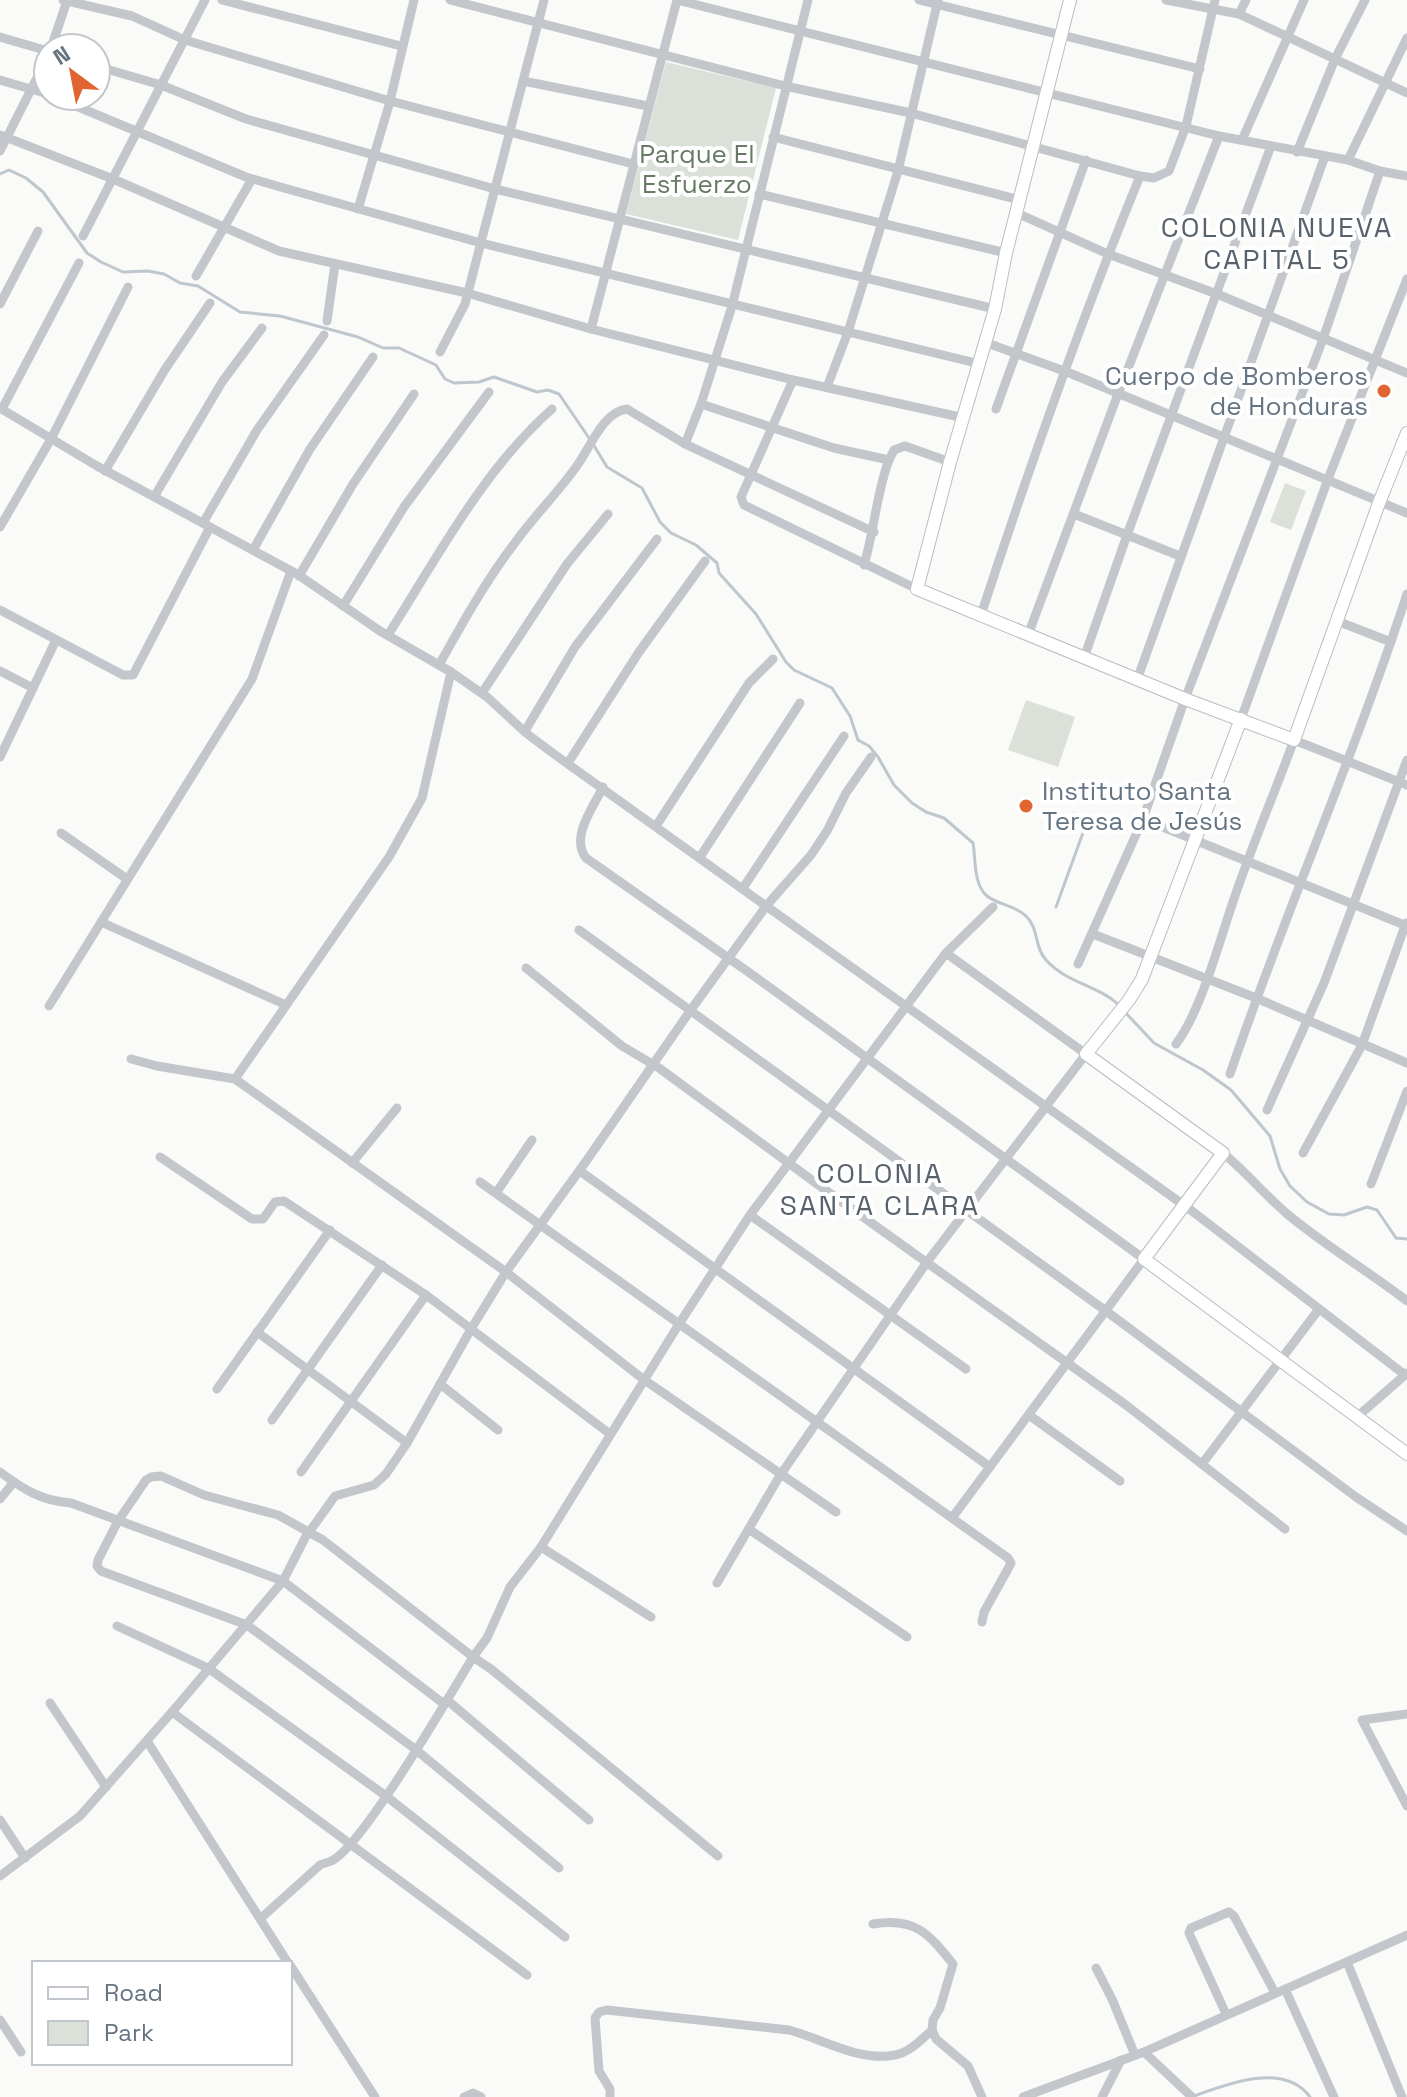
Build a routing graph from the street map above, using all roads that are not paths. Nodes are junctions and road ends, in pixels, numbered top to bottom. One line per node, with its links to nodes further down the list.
1 (65, 0): 21 (street); 26 (street)
2 (205, 0): 26 (street)
3 (222, 0): 27 (street)
4 (414, 0): 27 (street)
5 (450, 0): 19 (street)
6 (544, 0): 19 (street)
7 (677, 0): 20 (street); 29 (street)
8 (808, 0): 20 (street)
9 (919, 0): 16 (street)
10 (1070, 0): 22 (street)
11 (1166, 0): 17 (street)
12 (1215, 0): 17 (street)
13 (1246, 0): 18 (street)
14 (1304, 0): 24 (street)
15 (1365, 0): 30 (street)
16 (937, 2): 22 (street); 31 (street)
17 (1212, 11): 18 (street); 32 (street)
18 (1239, 14): 24 (street)
19 (538, 24): 29 (street); 35 (street)
20 (799, 31): 31 (street); 38 (street)
21 (55, 32)
22 (1062, 36): 32 (street); 42 (street)
23 (0, 37): 28 (street)
24 (1287, 38): 30 (street); 53 (street)
25 (1407, 38): 36 (street)
26 (185, 40): 37 (street); 43 (street)
27 (401, 46): 43 (street)
28 (32, 47)
29 (661, 54): 38 (street); 44 (street)
30 (1335, 59): 36 (street); 57 (street)
31 (923, 62): 42 (street); 46 (street)
32 (1200, 69): 47 (street)
33 (112, 71): 37 (street)
34 (0, 80): 39 (street)
35 (523, 81): 44 (street); 49 (street)
36 (1384, 83): 41 (street); 61 (street)
37 (161, 85): 48 (street); 58 (street)
38 (785, 86): 46 (street); 52 (street)
39 (32, 88)
40 (32, 90): 51 (street)
41 (1407, 93)
42 (1047, 94): 47 (street); 54 (street)
43 (390, 101): 49 (street); 58 (street)
44 (648, 106): 62 (street)
45 (93, 112): 48 (street)
46 (911, 113): 54 (street); 63 (street)
47 (1186, 126): 50 (street); 65 (street)
48 (138, 130): 67 (street); 68 (street)
49 (510, 132): 62 (street); 69 (street)
50 (1219, 136): 53 (street); 86 (street)
51 (3, 137): 56 (street); 67 (street)
52 (773, 137): 63 (street); 70 (street)
53 (1242, 140): 55 (street)
54 (1035, 146): 60 (street); 71 (street)
55 (1271, 146): 57 (street); 92 (street)
56 (0, 151)
57 (1297, 152): 59 (street)
58 (375, 154): 69 (street); 72 (street)
59 (1325, 156): 61 (street); 97 (street)
60 (1086, 160): 65 (street); 77 (street)
61 (1348, 160): 64 (street)
62 (633, 164): 73 (street)
63 (898, 171): 71 (street); 74 (street)
64 (1380, 171): 66 (street); 103 (street)
65 (1140, 176): 82 (street)
66 (1407, 176)
67 (113, 179): 75 (street); 78 (street)
68 (252, 179): 72 (street); 75 (street)
69 (495, 189): 73 (street); 79 (street)
70 (759, 194): 74 (street); 80 (street)
71 (1018, 206): 77 (street); 81 (street)
72 (358, 209): 79 (street)
73 (619, 219): 80 (street); 85 (street)
74 (880, 225): 81 (street); 88 (street)
75 (224, 227): 84 (street); 87 (street)
76 (38, 231): 94 (street)
77 (1060, 233): 82 (street); 106 (street)
78 (83, 236)
79 (481, 243): 85 (street); 91 (street)
80 (745, 250): 88 (street); 95 (street)
81 (1006, 253): 96 (street)
82 (1108, 254): 86 (street); 111 (street)
83 (79, 263): 119 (street)
84 (335, 264): 91 (street); 98 (street)
85 (605, 274): 95 (street); 100 (street)
86 (1164, 275): 92 (street); 117 (street)
87 (196, 276)
88 (864, 276): 96 (street); 101 (street)
89 (1407, 279): 108 (street)
90 (128, 287): 127 (street)
91 (467, 293): 100 (street); 105 (street)
92 (1217, 294): 97 (street); 122 (street)
93 (210, 303): 132 (street)
94 (0, 304)
95 (732, 306): 101 (street); 109 (street)
96 (995, 309): 104 (street)
97 (1269, 316): 103 (street); 126 (street)
98 (327, 321)
99 (262, 328): 135 (street)
100 (591, 329): 109 (street)
101 (848, 332): 110 (street); 114 (street)
102 (324, 335): 140 (street)
103 (1323, 339): 108 (street); 130 (street)
104 (987, 343): 106 (street); 110 (street)
105 (440, 352)
106 (1015, 354): 111 (street); 121 (street)
107 (373, 357): 145 (street)
108 (1373, 360): 112 (street); 134 (street)
109 (714, 361): 113 (street); 118 (street)
110 (980, 364): 123 (street)
111 (1067, 372): 117 (street); 154 (street)
112 (1407, 373)
113 (793, 380): 114 (street); 124 (street)
114 (827, 387): 123 (street)
115 (489, 392): 152 (street)
116 (414, 394): 149 (street)
117 (1118, 394): 122 (street); 139 (street)
118 (701, 404): 124 (street); 128 (street)
119 (1, 408): 127 (street)
120 (552, 409): 156 (street)
121 (996, 409)
122 (1170, 417): 126 (street); 143 (street)
123 (964, 418): 131 (street)
124 (772, 427): 129 (street); 133 (street)
125 (1407, 433): 136 (street)
126 (1223, 438): 130 (street); 146 (street)
127 (51, 439): 132 (street); 141 (street)
128 (685, 444): 133 (street); 162 (street)
129 (889, 460): 131 (street); 142 (street)
130 (1276, 460): 134 (street); 168 (street)
131 (950, 462): 150 (street)
132 (105, 471): 135 (street)
133 (751, 475): 142 (street); 148 (street)
134 (1328, 479): 136 (street); 170 (street)
135 (154, 497): 140 (street)
136 (1379, 503): 137 (street); 155 (street)
137 (1407, 513)
138 (608, 514): 167 (street)
139 (1074, 514): 143 (street); 157 (street)
140 (206, 525): 145 (street); 158 (street)
141 (0, 527)
142 (874, 532): 148 (street)
143 (1127, 535): 146 (street); 160 (street)
144 (657, 539): 171 (street)
145 (253, 550): 149 (street)
146 (1180, 556): 165 (street)
147 (705, 561): 179 (street)
148 (864, 565): 150 (street)
149 (295, 573): 152 (street); 188 (street)
150 (917, 589): 154 (street)
151 (1407, 594): 159 (street)
152 (343, 606): 156 (street)
153 (0, 610): 158 (street)
154 (981, 615): 157 (street)
155 (1337, 621): 159 (street); 174 (street)
156 (388, 635): 162 (street)
157 (1028, 635): 160 (street)
158 (56, 640): 166 (street)
159 (1391, 642): 178 (street)
160 (1084, 658): 165 (street)
161 (773, 659): 183 (street)
162 (439, 665): 164 (street)
163 (0, 671): 166 (street)
164 (451, 672): 167 (street); 205 (street)
165 (1137, 680): 168 (street)
166 (33, 688): 173 (street)
167 (482, 693): 171 (street)
168 (1185, 699): 170 (street); 182 (street)
169 (800, 703): 186 (street)
170 (1241, 719): 174 (street); 185 (street)
171 (525, 731): 179 (street)
172 (844, 736): 190 (street)
173 (4, 740): 175 (street)
174 (1294, 740): 178 (street); 187 (street)
175 (0, 757)
176 (871, 757): 192 (street)
177 (1407, 760): 180 (street)
178 (1347, 761): 180 (street); 189 (street)
179 (568, 763): 181 (street)
180 (1403, 783): 191 (street)
181 (603, 787): 183 (street); 200 (street)
182 (1143, 819): 185 (street); 197 (street)
183 (656, 826): 186 (street)
184 (61, 833): 188 (street)
185 (1195, 839): 187 (street); 199 (street)
186 (700, 857): 190 (street)
187 (1247, 860): 189 (street); 203 (street)
188 (127, 879): 194 (street)
189 (1301, 881): 191 (street); 204 (street)
190 (743, 888): 192 (street)
191 (1351, 903): 195 (street); 209 (street)
192 (767, 905): 200 (street); 207 (street)
193 (993, 907): 198 (street)
194 (101, 922): 205 (street); 206 (street)
195 (1407, 924): 211 (street)
196 (579, 930): 208 (street)
197 (1093, 934): 199 (street); 201 (street)
198 (946, 953): 207 (street); 212 (street)
199 (1151, 957): 203 (street); 212 (street)
200 (729, 958): 208 (street); 214 (street)
201 (1078, 964)
202 (526, 968): 216 (street)
203 (1206, 979): 204 (street); 210 (street)
204 (1256, 998): 209 (street); 217 (street)
205 (286, 1005): 218 (street)
206 (49, 1006)
207 (907, 1006): 214 (street); 220 (street)
208 (690, 1011): 216 (street); 223 (street)
209 (1309, 1020): 211 (street); 222 (street)
210 (1176, 1044)
211 (1362, 1045): 215 (street); 226 (street)
212 (1086, 1054): 220 (street); 225 (street)
213 (131, 1059): 218 (street)
214 (868, 1059): 223 (street); 228 (street)
215 (1407, 1063)
216 (654, 1065): 230 (street); 231 (street)
217 (1230, 1074)
218 (235, 1079): 229 (street)
219 (1407, 1091): 233 (street)
220 (1046, 1106): 228 (street); 235 (street)
221 (397, 1108): 229 (street)
222 (1267, 1110)
223 (829, 1111): 230 (street); 236 (street)
224 (532, 1140): 234 (street)
225 (1223, 1153): 235 (street); 246 (street)
226 (1303, 1153)
227 (160, 1157): 239 (street)
228 (1006, 1159): 236 (street); 240 (street)
229 (352, 1163): 244 (street)
230 (790, 1164): 237 (street); 241 (street)
231 (580, 1171): 238 (street); 243 (street)
232 (480, 1182): 234 (street)
233 (1371, 1184)
234 (496, 1193): 238 (street)
235 (1185, 1205): 240 (street); 247 (street)
236 (966, 1211): 241 (street); 248 (street)
237 (750, 1215): 243 (street); 249 (street)
238 (540, 1225): 244 (street); 250 (street)
239 (330, 1230): 242 (street); 252 (street)
240 (1144, 1259): 248 (street); 253 (street)
241 (927, 1262): 249 (street); 254 (street)
242 (382, 1265): 245 (street); 257 (street)
243 (715, 1268): 250 (street); 255 (street)
244 (506, 1272): 251 (street); 259 (street)
245 (426, 1295): 251 (street); 262 (street)
246 (1407, 1301)
247 (1319, 1309): 253 (street); 258 (street)
248 (1106, 1311): 254 (street); 263 (street)
249 (890, 1316): 255 (street); 256 (street)
250 (679, 1324): 259 (street); 267 (street)
251 (471, 1329): 260 (street); 269 (street)
252 (257, 1332): 257 (street); 261 (street)
253 (1281, 1360): 263 (street); 265 (street)
254 (1067, 1363): 264 (street); 272 (street)
255 (854, 1369): 267 (street); 273 (street)
256 (966, 1369)
257 (307, 1370): 262 (street); 266 (street)
258 (1406, 1374): 265 (street)
259 (644, 1380): 269 (street); 276 (street)
260 (440, 1384): 268 (street); 270 (street)
261 (217, 1389)
262 (351, 1401): 270 (street); 275 (street)
263 (1241, 1412): 272 (street); 285 (street)
264 (1029, 1415): 273 (street); 277 (street)
265 (1358, 1416): 271 (street)
266 (272, 1420)
267 (817, 1422): 276 (street); 281 (street)
268 (498, 1430)
269 (610, 1434): 287 (street)
270 (407, 1443): 286 (street)
271 (1407, 1454)
272 (1202, 1464): 283 (street)
273 (990, 1467): 281 (street)
274 (0, 1472): 278 (street)
275 (301, 1472)
276 (781, 1475): 280 (street); 284 (street)
277 (1120, 1481)
278 (14, 1482): 279 (street); 282 (street)
279 (0, 1499)
280 (836, 1512)
281 (952, 1518): 291 (street)
282 (118, 1521): 286 (street); 288 (street); 292 (street)
283 (1285, 1529)
284 (750, 1530): 289 (street); 294 (street)
285 (1407, 1531)
286 (311, 1533): 288 (street); 295 (street)
287 (541, 1547): 290 (street); 295 (street)
288 (283, 1581): 292 (street); 297 (street)
289 (717, 1583)
290 (651, 1617)
291 (982, 1622)
292 (247, 1625): 296 (street); 302 (street)
293 (117, 1626): 296 (street)
294 (907, 1637)
295 (473, 1657): 297 (street); 309 (street)
296 (208, 1668): 299 (street); 304 (street)
297 (445, 1702): 302 (street); 307 (street)
298 (50, 1703): 303 (street)
299 (172, 1712): 301 (street); 308 (street)
300 (1407, 1714): 305 (street)
301 (147, 1741): 303 (street); 313 (street)
302 (415, 1749): 304 (street); 311 (street)
303 (106, 1787): 310 (street)
304 (386, 1796): 308 (street); 316 (street)
305 (1407, 1806)
306 (0, 1820): 310 (street)
307 (589, 1820)
308 (352, 1843): 313 (street); 321 (street)
309 (718, 1856)
310 (25, 1858): 312 (street)
311 (559, 1868)
312 (0, 1876)
313 (260, 1919): 317 (street)
314 (873, 1924): 325 (street)
315 (1407, 1935): 318 (street)
316 (565, 1937)
317 (287, 1961)
318 (1347, 1962): 322 (street); 338 (street)
319 (1096, 1968): 327 (street)
320 (292, 1969): 329 (street)
321 (527, 1975)
322 (1280, 1991): 323 (street); 323 (street); 337 (street)
323 (1226, 2014): 327 (street)
324 (0, 2020): 326 (street)
325 (932, 2030): 332 (street); 333 (street)
326 (21, 2052)
327 (1139, 2054): 328 (street); 336 (street)
328 (1121, 2060): 334 (street); 335 (street)
329 (375, 2097)
330 (464, 2097): 331 (street)
331 (481, 2097)
332 (610, 2097)
333 (982, 2097)
334 (1023, 2097)
335 (1102, 2097)
336 (1192, 2097)
337 (1334, 2097)
338 (1402, 2097)

